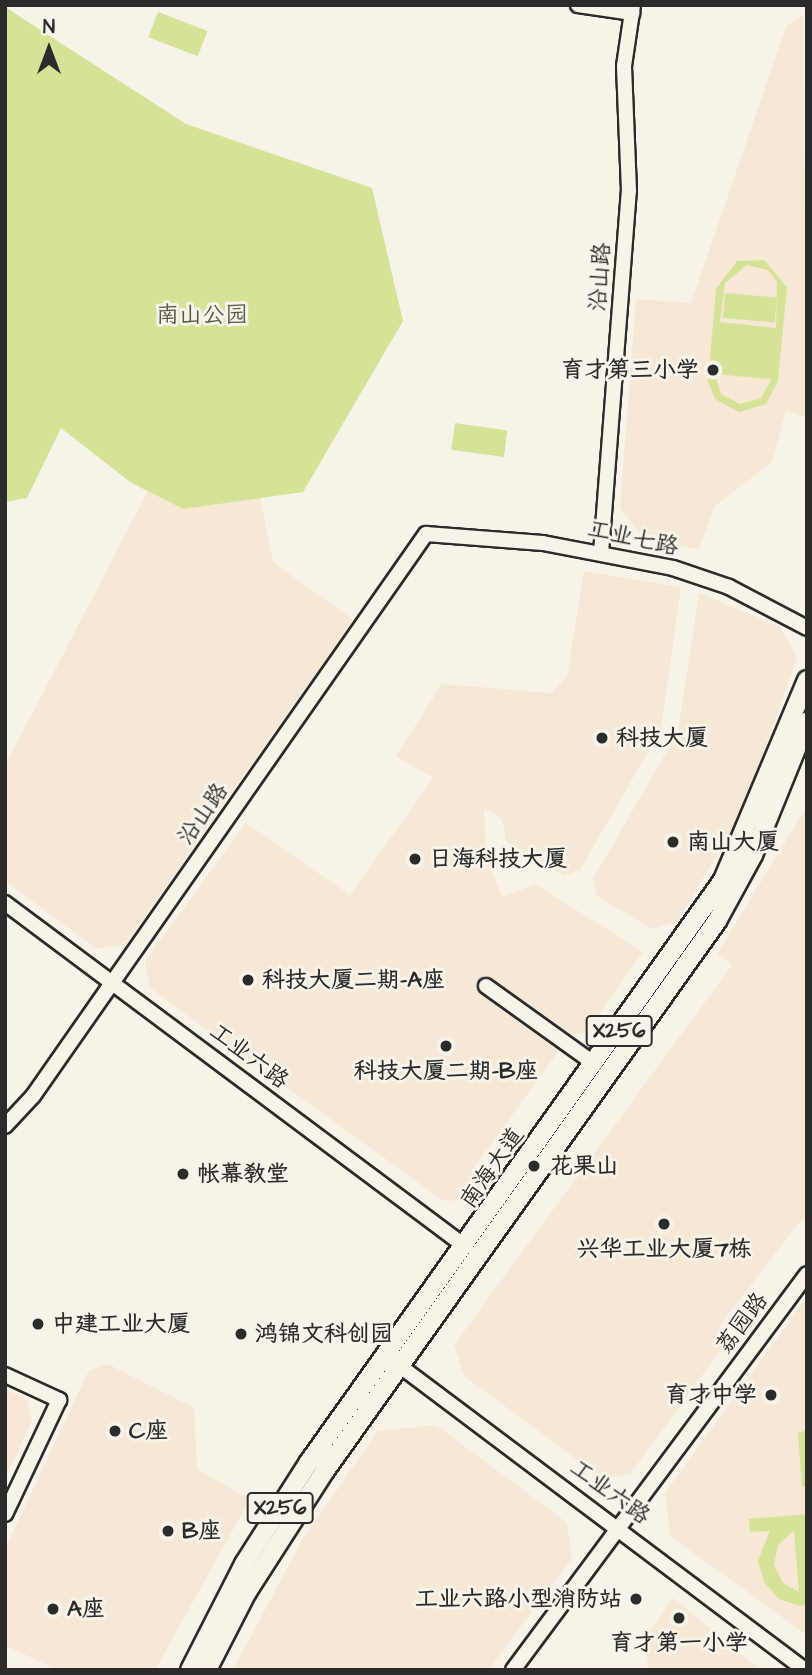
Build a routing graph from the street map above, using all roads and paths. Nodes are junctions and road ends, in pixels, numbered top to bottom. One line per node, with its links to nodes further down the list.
1 (578, 5): 2 (street)
2 (632, 9): 4 (street, 沿山路)
3 (438, 531): 4 (street, 工业七路); 9 (street, 沿山路)
4 (601, 553): 5 (street, 工业七路)
5 (807, 628)
6 (807, 680): 11 (main road, 南海大道 / X256)
7 (807, 723): 15 (main road, 南海大道 / X256)
8 (5, 903): 9 (street, 工业六路)
9 (113, 983): 12 (street, 沿山路); 13 (street, 工业六路)
10 (486, 986): 11 (street)
11 (595, 1064): 13 (main road, 南海大道 / X256)
12 (5, 1126)
13 (466, 1247): 15 (main road, 南海大道 / X256)
14 (807, 1274): 18 (street, 荔园路)
15 (393, 1361): 18 (street, 工业六路); 19 (main road, 南海大道 / X256); 20 (main road, 南海大道 / X256)
16 (5, 1375): 17 (street)
17 (5, 1514)
18 (620, 1527): 21 (street, 荔园路); 22 (street, 工业六路)
19 (190, 1670)
20 (207, 1670)
21 (513, 1670)
22 (805, 1670)

